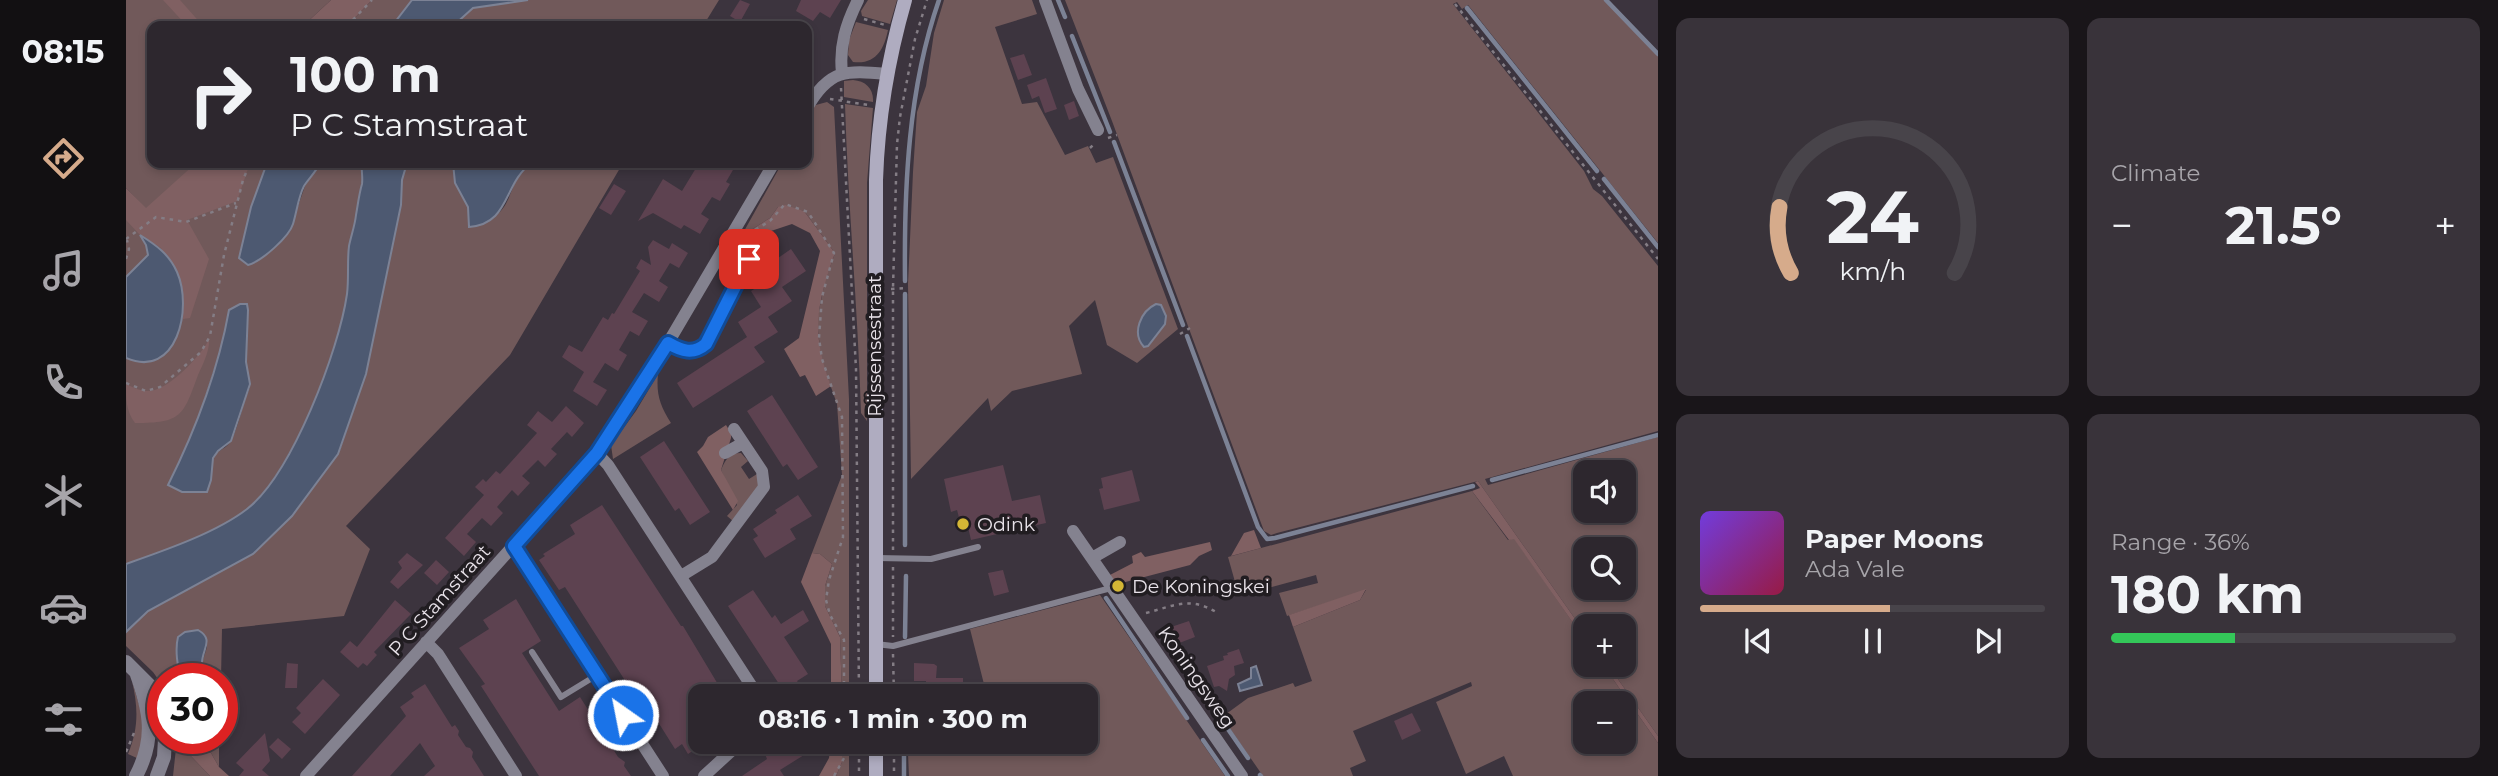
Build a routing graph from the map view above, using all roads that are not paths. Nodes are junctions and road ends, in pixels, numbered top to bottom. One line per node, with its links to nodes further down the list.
1 (858, 0): 4 (street)
2 (905, 0): 5 (main road, Rijssensestraat)
3 (1045, 0): 7 (street)
4 (842, 73): 5 (street); 6 (street)
5 (887, 74): 19 (main road, Rijssensestraat)
6 (812, 100)
7 (1098, 130)
8 (771, 168): 9 (street, P C Stamstraat)
9 (736, 237): 10 (street, P C Stamstraat); 10 (street)
10 (668, 343): 13 (street, P C Stamstraat)
11 (734, 429): 12 (street)
12 (743, 443): 14 (street); 21 (street)
13 (597, 453): 17 (street, P C Stamstraat); 21 (street)
14 (725, 453)
15 (1073, 531): 20 (street, Koningsweg)
16 (1119, 541): 20 (street)
17 (514, 546): 23 (street, P C Stamstraat); 27 (street)
18 (978, 547): 19 (lane)
19 (876, 558): 24 (main road, Rijssensestraat)
20 (1092, 558): 22 (street, Koningsweg)
21 (681, 576): 29 (street)
22 (1111, 587): 24 (lane); 41 (street, Koningsweg)
23 (426, 642): 36 (street, P C Stamstraat); 37 (street)
24 (876, 643): 30 (main road, Rijssensestraat)
25 (532, 652): 27 (lane)
26 (131, 667): 28 (street); 34 (street)
27 (597, 675): 38 (street)
28 (147, 683)
29 (750, 684)
30 (876, 684)
31 (164, 754): 35 (street)
32 (728, 754): 39 (street)
33 (876, 754): 40 (main road)
34 (136, 776)
35 (157, 776)
36 (306, 776)
37 (516, 776)
38 (663, 776)
39 (704, 776)
40 (876, 776)
41 (1242, 776)

